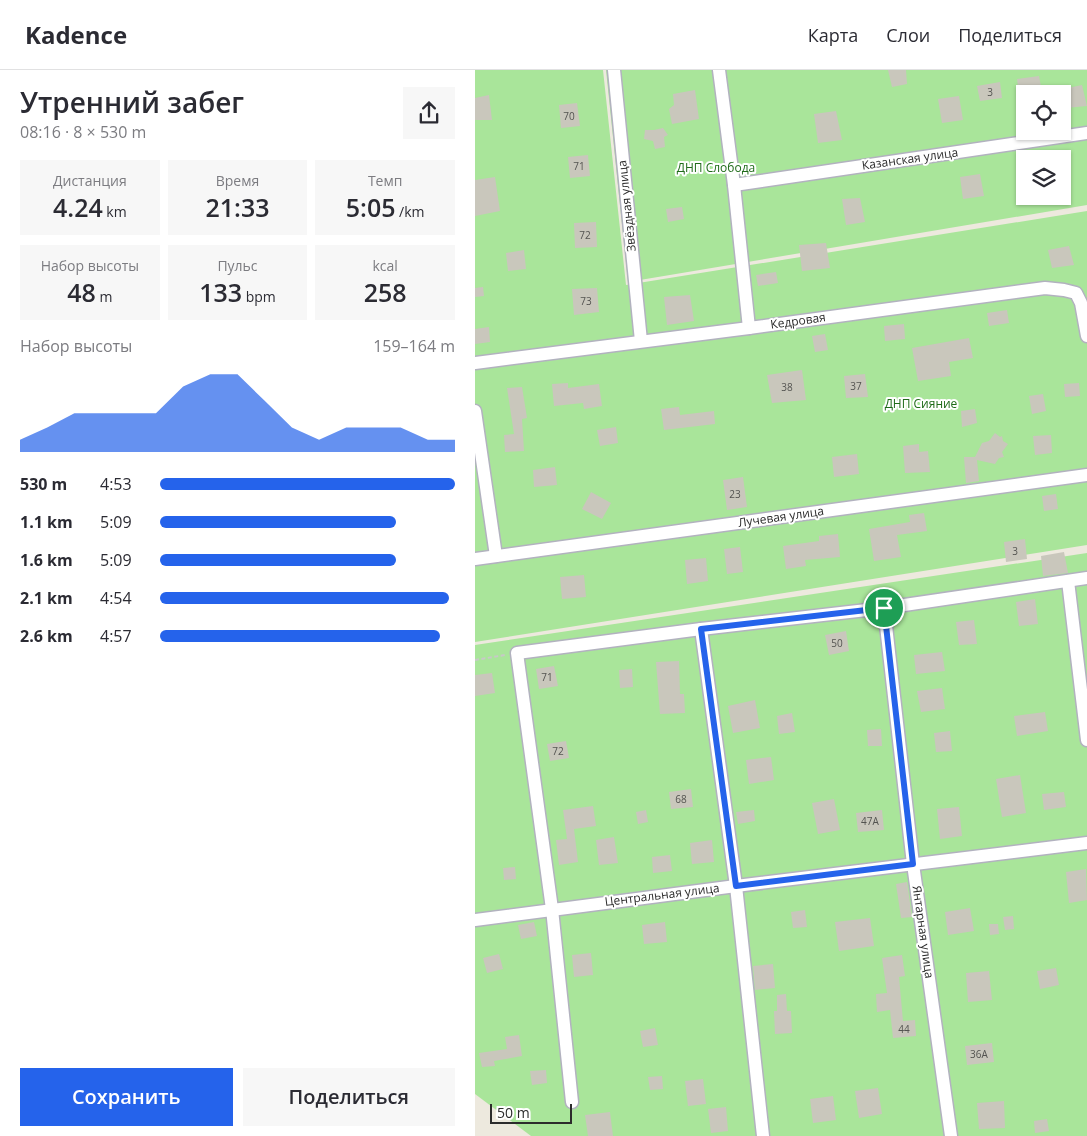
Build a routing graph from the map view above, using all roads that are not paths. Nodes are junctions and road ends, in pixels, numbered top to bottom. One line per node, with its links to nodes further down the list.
1 (613, 70): 7 (street, Звёздная улица)
2 (719, 70): 4 (street)
3 (1087, 133): 4 (street, Казанская улица)
4 (733, 185): 5 (street)
5 (749, 328): 6 (street, Кедровая); 7 (street, Кедровая)
6 (1087, 336)
7 (641, 342): 8 (street, Кедровая)
8 (475, 363)
9 (475, 412): 11 (street)
10 (1087, 475): 11 (street, Лучевая улица)
11 (496, 556): 12 (street, Лучевая улица)
12 (475, 559)
13 (1087, 578): 14 (street)
14 (1068, 581): 15 (street); 17 (street)
15 (884, 608): 16 (street); 19 (street, Янтарная улица)
16 (701, 629): 20 (street); 21 (street)
17 (1087, 740)
18 (1087, 843): 19 (street, Центральная улица)
19 (913, 864): 20 (street, Центральная улица); 25 (street, Янтарная улица)
20 (736, 886): 21 (street, Центральная улица); 24 (street)
21 (552, 909): 22 (street, Центральная улица); 23 (street)
22 (475, 920)
23 (572, 1102)
24 (763, 1136)
25 (951, 1136)

